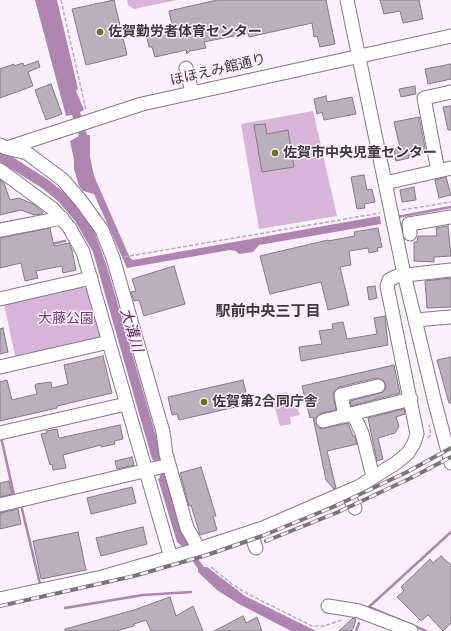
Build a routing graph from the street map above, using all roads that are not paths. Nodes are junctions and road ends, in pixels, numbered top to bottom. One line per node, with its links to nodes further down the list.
1 (347, 0): 3 (street)
2 (451, 36): 3 (street, ほほえみ館通り)
3 (360, 55): 5 (street, ほほえみ館通り); 10 (street)
4 (186, 68): 5 (street)
5 (192, 92): 7 (street, ほほえみ館通り)
6 (451, 92): 9 (street)
7 (2, 148): 30 (street)
8 (0, 170): 12 (street)
9 (445, 170): 10 (street)
10 (385, 183): 13 (street)
11 (451, 217): 13 (street)
12 (62, 218): 14 (street); 17 (street)
13 (394, 225): 16 (street)
14 (0, 230)
15 (451, 270): 16 (street)
16 (404, 274): 20 (street); 24 (street)
17 (91, 278): 18 (street); 21 (street)
18 (0, 299)
19 (451, 317): 20 (street)
20 (415, 320): 29 (street)
21 (109, 342): 22 (street); 25 (street)
22 (0, 367)
23 (378, 386): 26 (street)
24 (411, 399): 26 (street); 31 (street)
25 (126, 404): 28 (street); 30 (street)
26 (349, 415): 27 (street); 31 (street)
27 (323, 421)
28 (0, 433)
29 (451, 463)
30 (159, 467): 33 (street); 37 (street); 38 (street)
31 (373, 477): 32 (street)
32 (346, 492): 34 (street); 35 (street)
33 (0, 505)
34 (355, 508)
35 (250, 532): 36 (street); 37 (street)
36 (256, 548)
37 (199, 549): 38 (street)
38 (171, 558): 39 (street)
39 (0, 599)
40 (342, 609): 41 (street)
41 (411, 631)

